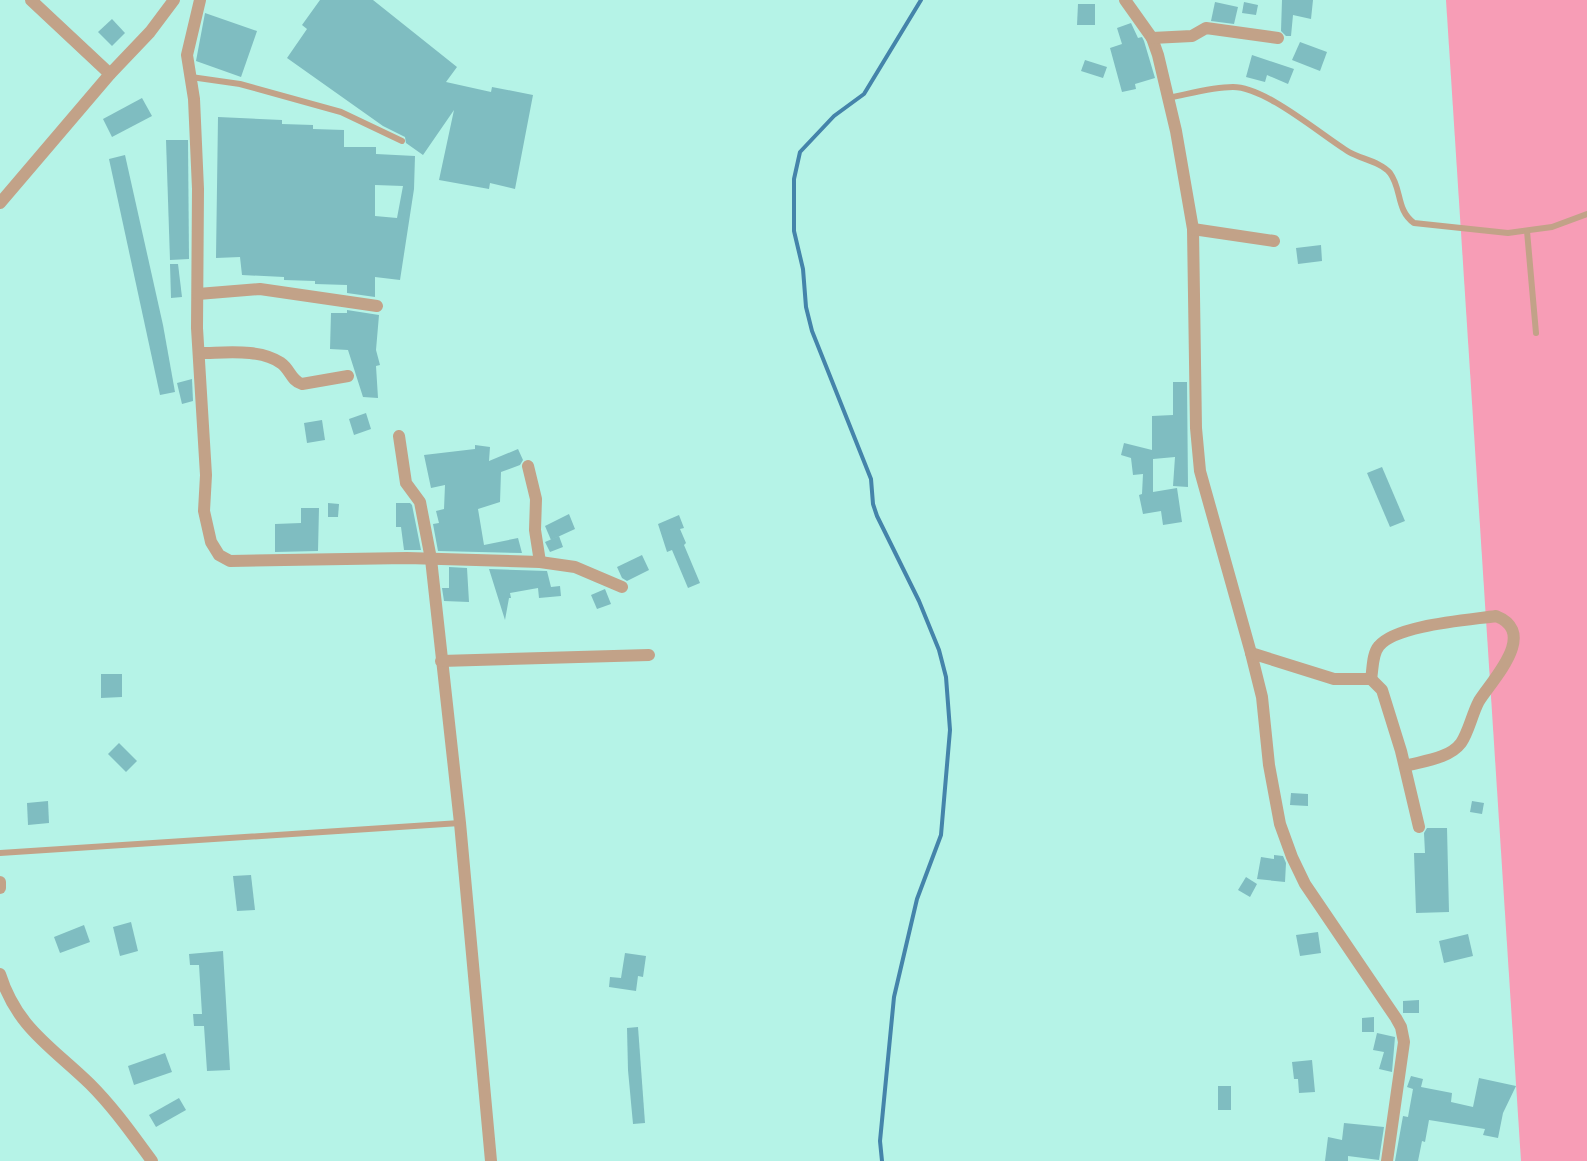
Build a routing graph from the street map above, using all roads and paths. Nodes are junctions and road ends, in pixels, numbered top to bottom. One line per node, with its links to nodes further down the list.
1 (31, 0): 7 (street)
2 (174, 0): 7 (street)
3 (200, 0): 8 (street)
4 (1125, 0): 5 (street)
5 (1152, 38): 6 (street); 9 (street)
6 (1278, 38)
7 (110, 74): 11 (street)
8 (191, 76): 10 (lane); 16 (street)
9 (1168, 98): 13 (street); 14 (lane)
10 (402, 140)
11 (0, 203)
12 (1587, 214): 14 (lane)
13 (1192, 228): 15 (street); 26 (street)
14 (1527, 231): 18 (lane)
15 (1274, 241)
16 (198, 294): 17 (street); 19 (street)
17 (377, 306)
18 (1536, 333)
19 (200, 353): 20 (street); 23 (street)
20 (348, 376)
21 (399, 436): 23 (street)
22 (528, 466): 24 (street)
23 (431, 560): 24 (street); 28 (street)
24 (540, 562): 25 (street)
25 (622, 587)
26 (1252, 653): 29 (street); 39 (street)
27 (650, 655): 28 (street)
28 (441, 661): 31 (street)
29 (1371, 679): 30 (street); 30 (street)
30 (1405, 766): 32 (street)
31 (460, 823): 33 (lane); 38 (street)
32 (1418, 827)
33 (0, 853)
34 (0, 882): 35 (street)
35 (0, 888)
36 (0, 974): 37 (street)
37 (152, 1161)
38 (491, 1161)
39 (1387, 1161)

